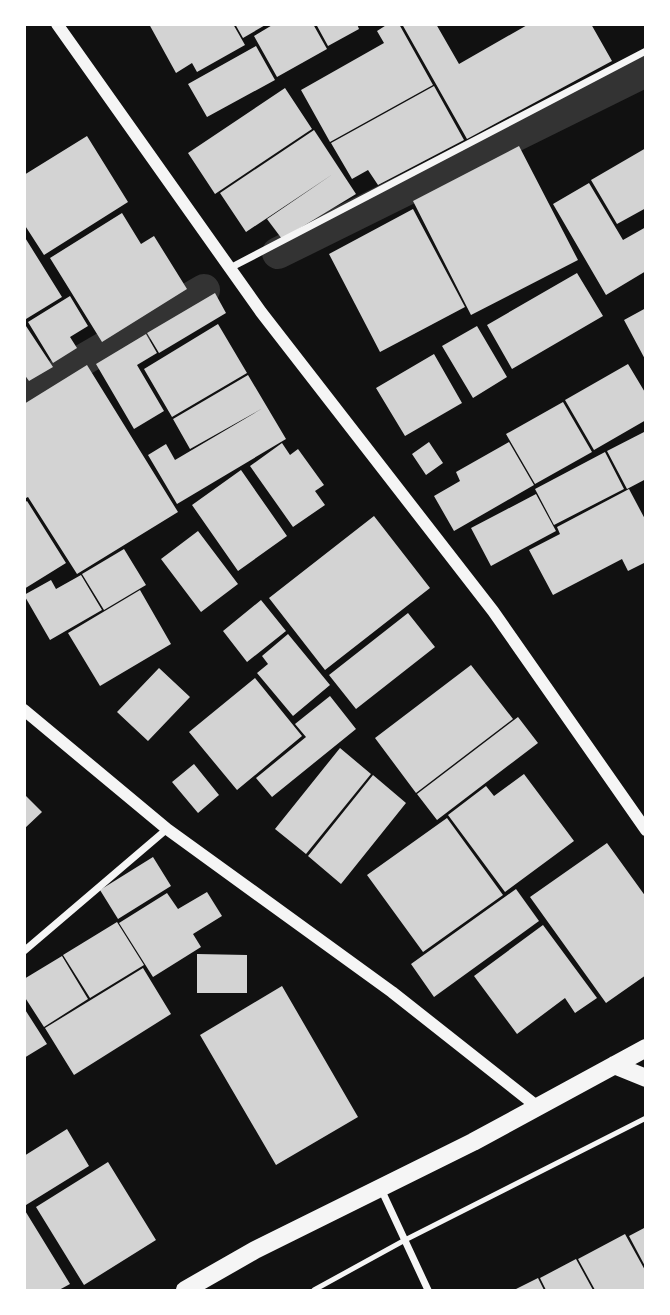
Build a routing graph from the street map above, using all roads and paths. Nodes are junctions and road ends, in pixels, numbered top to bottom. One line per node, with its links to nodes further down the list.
1 (58, 24): 3 (street)
2 (646, 51): 3 (street)
3 (231, 270): 6 (street)
4 (24, 710): 5 (street)
5 (167, 829): 7 (street); 11 (street)
6 (646, 830)
7 (24, 951)
8 (646, 1048): 9 (main road)
9 (614, 1065): 10 (main road); 11 (main road)
10 (646, 1078)
11 (539, 1108): 13 (main road)
12 (646, 1118): 14 (lane)
13 (380, 1187): 14 (street); 15 (main road)
14 (405, 1240): 16 (lane); 17 (street)
15 (185, 1290)
16 (314, 1290)
17 (428, 1290)

